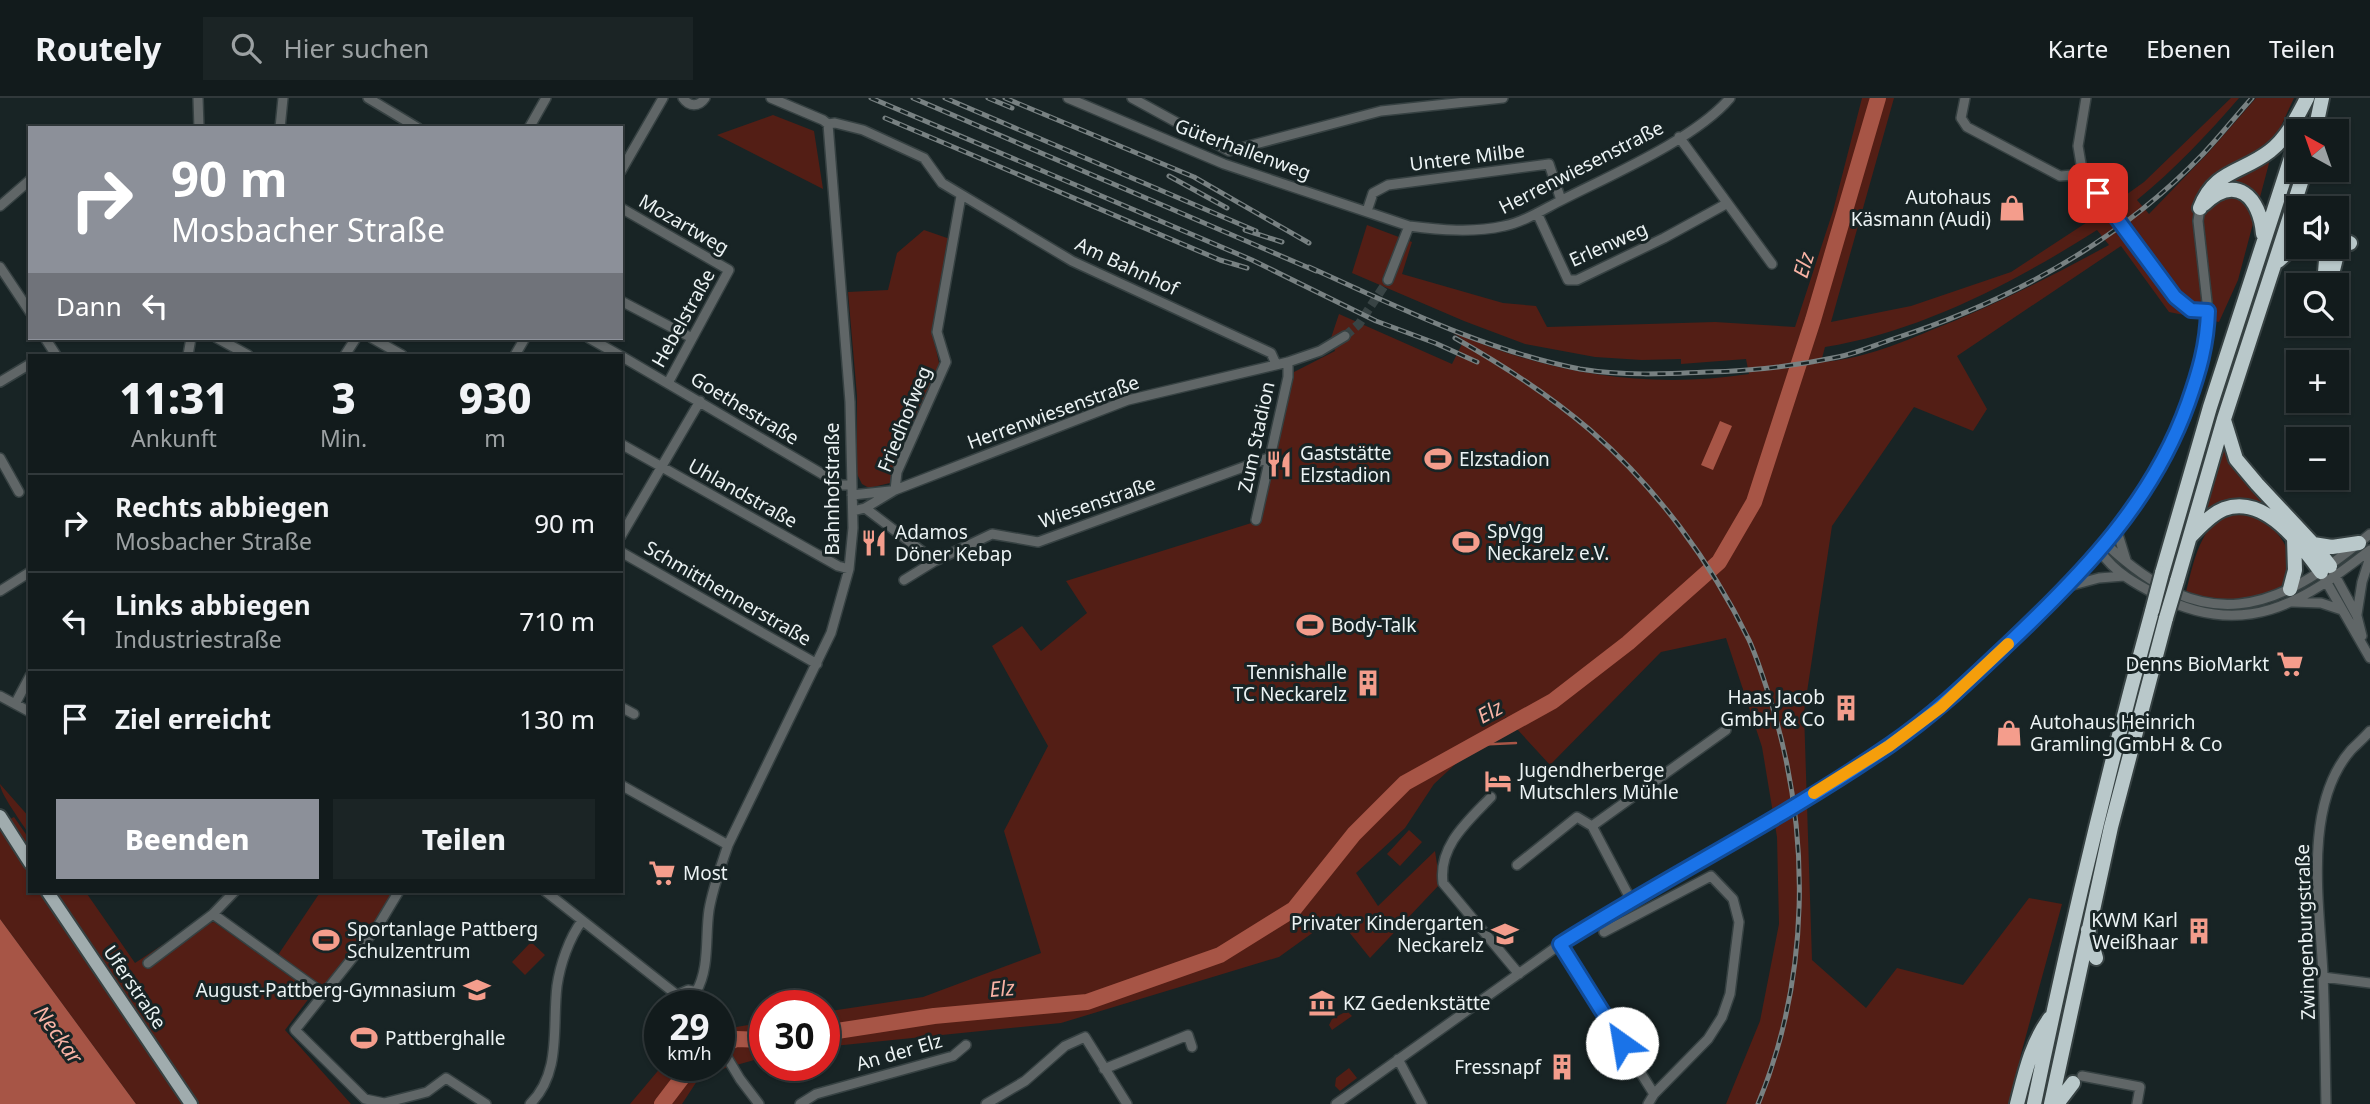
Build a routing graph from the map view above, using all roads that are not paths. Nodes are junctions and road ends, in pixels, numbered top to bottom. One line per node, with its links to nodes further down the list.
1 (198, 98): 20 (street)
2 (284, 98): 21 (street)
3 (368, 98): 22 (street)
4 (546, 98): 23 (street)
5 (663, 98): 27 (street)
6 (683, 98): 7 (street)
7 (705, 98)
8 (771, 98): 19 (street, Am Bahnhof)
9 (1068, 98): 26 (street, Güterhallenweg)
10 (1132, 98): 25 (street)
11 (1503, 98): 25 (street)
12 (1730, 98): 24 (street, Herrenwiesenstraße)
13 (1965, 98): 28 (street)
14 (2086, 98): 28 (street)
15 (2307, 98): 17 (highway); 38 (highway)
16 (2322, 98): 18 (highway)
17 (2302, 119)
18 (2318, 119)
19 (828, 124): 33 (street, Am Bahnhof); 73 (street, Bahnhofstraße)
20 (199, 126)
21 (280, 126)
22 (415, 126)
23 (530, 126)
24 (1679, 137): 35 (street, Herrenwiesenstraße); 36 (street)
25 (1229, 151): 26 (street)
26 (1224, 164): 40 (street, Güterhallenweg)
27 (623, 168)
28 (2082, 170): 52 (street)
29 (2286, 172): 43 (highway)
30 (28, 182): 37 (street)
31 (2301, 182): 32 (highway)
32 (2298, 193): 34 (highway); 46 (highway)
33 (961, 196): 63 (street, Am Bahnhof); 74 (street, Friedhofweg)
34 (2298, 196)
35 (1561, 200): 40 (street, Untere Milbe); 41 (street, Herrenwiesenstraße)
36 (1726, 204): 41 (street, Erlenweg); 45 (street)
37 (0, 206)
38 (2200, 208): 43 (highway); 52 (street)
39 (623, 209): 48 (street, Mozartweg)
40 (1367, 211): 42 (street, Güterhallenweg)
41 (1537, 213): 42 (street, Herrenwiesenstraße)
42 (1409, 226): 49 (street)
43 (2264, 241): 138 (highway, bridge)
44 (2286, 254): 46 (highway)
45 (1772, 264)
46 (2274, 265): 68 (highway)
47 (0, 267): 51 (street)
48 (729, 270): 54 (street, Hebelstraße)
49 (1388, 280)
50 (623, 302): 54 (street)
51 (28, 309)
52 (2208, 311): 79 (street)
53 (1345, 336): 62 (street, Herrenwiesenstraße)
54 (692, 338): 66 (street, Hebelstraße)
55 (221, 340): 58 (street)
56 (376, 340): 59 (street)
57 (592, 340): 60 (street, Goethestraße)
58 (246, 354)
59 (400, 354)
60 (617, 354)
61 (623, 358): 66 (street, Goethestraße)
62 (1289, 362): 63 (street, Herrenwiesenstraße); 70 (street, Zum Stadion)
63 (1276, 364): 74 (street, Herrenwiesenstraße)
64 (28, 365): 65 (street)
65 (0, 382)
66 (668, 383): 67 (street, Goethestraße)
67 (700, 401): 72 (street); 73 (street, Goethestraße)
68 (2224, 419): 81 (highway); 84 (highway)
69 (623, 445): 72 (street, Uhlandstraße)
70 (1271, 457): 78 (street, Zum Stadion); 88 (street, Wiesenstraße)
71 (0, 458): 75 (street)
72 (661, 467): 80 (street); 90 (street, Uhlandstraße)
73 (852, 490): 74 (street, Herrenwiesenstraße); 77 (street, Bahnhofstraße)
74 (895, 490): 76 (street, Herrenwiesenstraße)
75 (19, 492)
76 (865, 508): 77 (street, Herrenwiesenstraße); 88 (street)
77 (853, 511): 90 (street, Bahnhofstraße)
78 (1256, 520)
79 (2117, 531): 85 (street); 89 (street)
80 (623, 533)
81 (2189, 538): 82 (highway); 127 (highway, bridge)
82 (2294, 538): 92 (highway); 99 (highway)
83 (2366, 543): 84 (highway); 92 (street)
84 (2314, 544): 92 (highway)
85 (2103, 548): 89 (street); 93 (street); 97 (street)
86 (623, 553): 104 (street, Schmitthennerstraße)
87 (2370, 557): 101 (street)
88 (935, 561): 94 (street, Wiesenstraße)
89 (2126, 562): 99 (street)
90 (849, 569): 104 (street, Bahnhofstraße)
91 (28, 573): 96 (street)
92 (2328, 574): 99 (street); 100 (street); 101 (street)
93 (2124, 576): 97 (street); 99 (street)
94 (904, 580)
95 (0, 583): 96 (street)
96 (13, 583): 98 (street)
97 (2067, 587): 124 (street)
98 (0, 591)
99 (2290, 595): 100 (street)
100 (2342, 610): 102 (street)
101 (2357, 616): 102 (street)
102 (2364, 644): 103 (street)
103 (2370, 658)
104 (817, 664): 117 (street, Bahnhofstraße)
105 (28, 680): 107 (street)
106 (0, 696): 107 (street)
107 (15, 704): 109 (street)
108 (623, 708): 110 (street)
109 (28, 711)
110 (634, 714)
111 (1726, 730): 116 (street)
112 (2370, 731): 133 (street, Zwingenburgstraße)
113 (623, 786): 117 (street)
114 (1491, 797): 132 (street)
115 (0, 816): 118 (main road)
116 (1592, 826): 119 (street); 124 (street)
117 (728, 845): 136 (street, Bahnhofstraße)
118 (28, 860)
119 (1517, 865)
120 (48, 893): 146 (main road, Uferstraße)
121 (233, 893): 125 (street)
122 (398, 893): 137 (street)
123 (547, 893): 126 (street)
124 (1631, 900): 129 (street)
125 (213, 914): 131 (street); 137 (street)
126 (582, 921): 135 (street); 148 (street)
127 (2088, 928): 130 (highway); 158 (highway)
128 (1604, 932): 145 (street)
129 (1560, 944): 132 (street); 145 (street)
130 (2096, 958)
131 (148, 963)
132 (1519, 974): 141 (street)
133 (2323, 977): 134 (street); 161 (street, Zwingenburgstraße)
134 (2370, 983)
135 (671, 990)
136 (697, 990)
137 (324, 994): 147 (street)
138 (2053, 1014): 156 (highway); 157 (highway)
139 (966, 1045): 150 (street, An der Elz)
140 (1192, 1047): 142 (street)
141 (1398, 1059): 153 (street); 154 (street)
142 (1104, 1069): 151 (street); 152 (street)
143 (735, 1070): 149 (street)
144 (2078, 1079): 159 (highway); 160 (street)
145 (1654, 1094): 155 (street)
146 (191, 1104)
147 (486, 1104)
148 (530, 1104)
149 (759, 1104)
150 (800, 1104)
151 (986, 1104)
152 (1127, 1104)
153 (1336, 1104)
154 (1422, 1104)
155 (1648, 1104)
156 (2017, 1104)
157 (2034, 1104)
158 (2051, 1104)
159 (2057, 1104)
160 (2137, 1104)
161 (2326, 1104)

